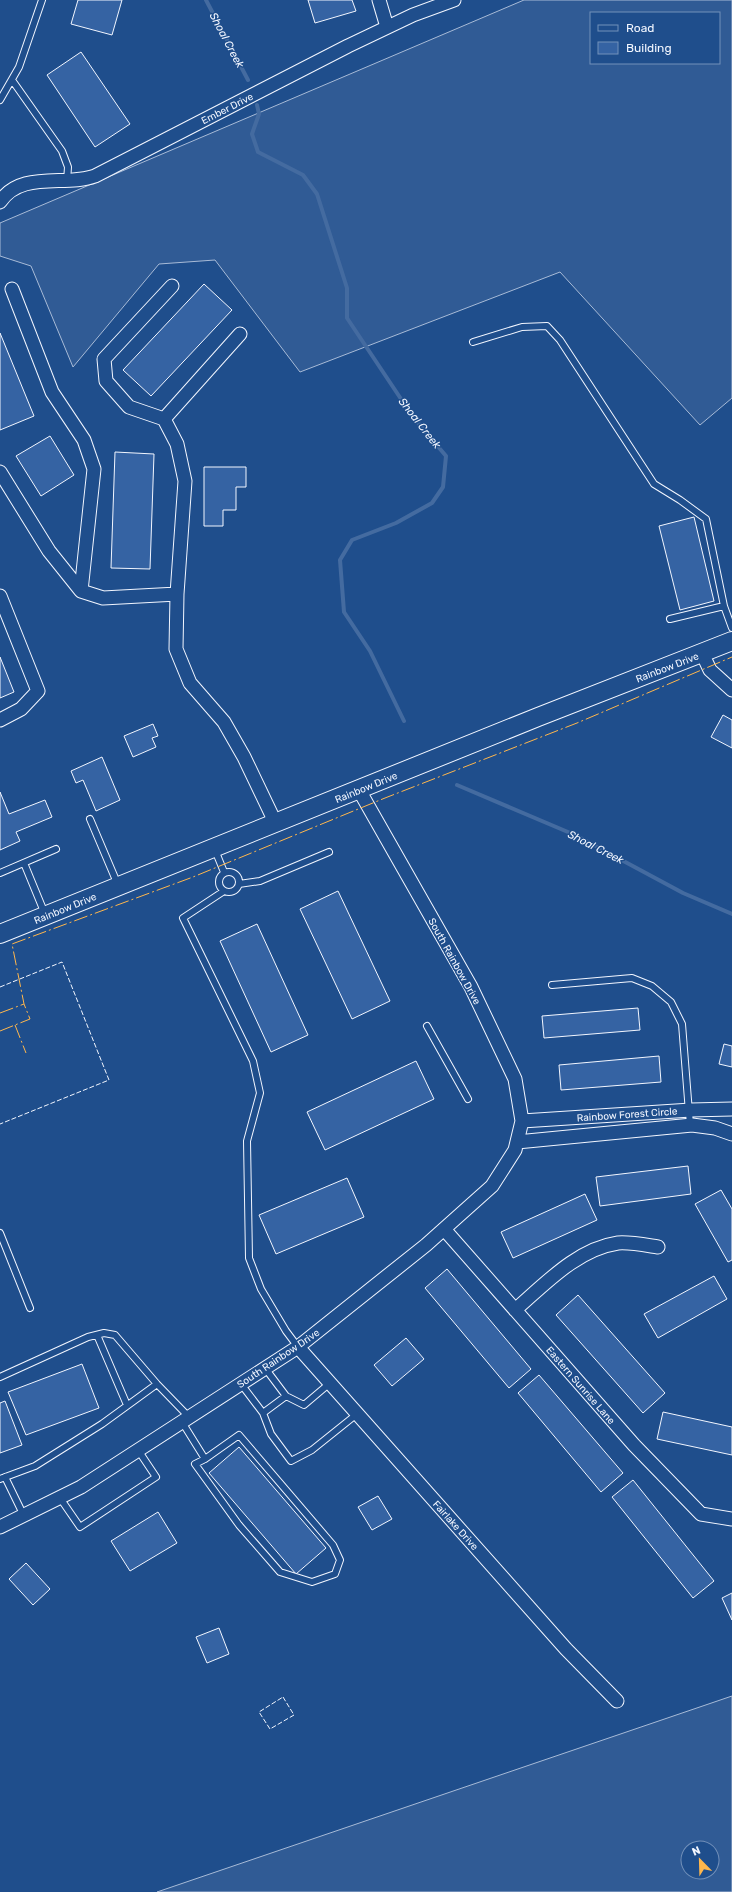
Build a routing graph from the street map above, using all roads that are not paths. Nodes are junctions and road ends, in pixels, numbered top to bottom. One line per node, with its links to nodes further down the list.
1 (42, 0): 5 (lane)
2 (379, 0): 4 (street)
3 (454, 0): 4 (street, Ember Drive)
4 (387, 27): 7 (street, Ember Drive)
5 (12, 80): 6 (lane); 7 (lane)
6 (0, 100)
7 (67, 181): 8 (street, Ember Drive)
8 (2, 195)
9 (172, 286): 13 (street)
10 (12, 289): 15 (street)
11 (240, 334): 13 (street)
12 (473, 342): 18 (lane)
13 (164, 419): 16 (street)
14 (0, 472): 15 (street)
15 (81, 591): 16 (street)
16 (177, 594): 27 (street)
17 (0, 596): 24 (street)
18 (724, 606): 19 (lane); 20 (lane)
19 (670, 619)
20 (732, 628)
21 (732, 641): 22 (street, Rainbow Drive)
22 (702, 653): 23 (street); 25 (street, Rainbow Drive)
23 (732, 690)
24 (0, 720)
25 (359, 790): 27 (street, Rainbow Drive); 44 (street, South Rainbow Drive)
26 (90, 819): 35 (lane)
27 (276, 824): 29 (street, Rainbow Drive)
28 (56, 849): 31 (lane)
29 (214, 849): 32 (lane); 35 (street, Rainbow Drive)
30 (329, 852): 34 (lane)
31 (24, 863): 33 (lane); 37 (lane)
32 (224, 872): 34 (lane); 36 (lane)
33 (0, 873)
34 (239, 884): 36 (lane)
35 (119, 887): 37 (street, Rainbow Drive)
36 (224, 891): 54 (lane)
37 (46, 916): 38 (street, Rainbow Drive)
38 (0, 934)
39 (552, 985): 43 (lane)
40 (426, 1026): 41 (lane)
41 (468, 1099)
42 (732, 1109): 43 (street, Rainbow Forest Circle)
43 (688, 1110): 44 (street, Rainbow Forest Circle); 45 (lane)
44 (522, 1121): 47 (street, South Rainbow Drive)
45 (690, 1125): 46 (street); 47 (street)
46 (732, 1134)
47 (517, 1142): 48 (street, South Rainbow Drive)
48 (444, 1229): 52 (street, Eastern Sunrise Lane); 54 (street, South Rainbow Drive)
49 (0, 1233): 51 (lane)
50 (658, 1246): 52 (street)
51 (30, 1308)
52 (516, 1310): 70 (street, Eastern Sunrise Lane)
53 (97, 1334): 56 (lane); 58 (lane); 61 (lane)
54 (298, 1347): 55 (street, South Rainbow Drive); 57 (street, Fairlake Drive)
55 (264, 1367): 59 (street, South Rainbow Drive); 60 (lane)
56 (0, 1377)
57 (330, 1383): 60 (lane); 63 (street, Fairlake Drive)
58 (157, 1384): 61 (lane); 64 (lane)
59 (241, 1384): 62 (lane); 64 (street, South Rainbow Drive)
60 (286, 1396): 62 (lane)
61 (127, 1405): 67 (lane)
62 (263, 1413): 63 (lane)
63 (357, 1414): 72 (street, Fairlake Drive)
64 (185, 1419): 65 (street, South Rainbow Drive); 66 (lane)
65 (138, 1450): 68 (street, South Rainbow Drive); 68 (lane)
66 (205, 1460): 66 (lane)
67 (2, 1478): 69 (lane)
68 (60, 1498): 69 (street, South Rainbow Drive)
69 (24, 1516): 71 (street, South Rainbow Drive)
70 (732, 1519)
71 (0, 1527)
72 (617, 1701)

